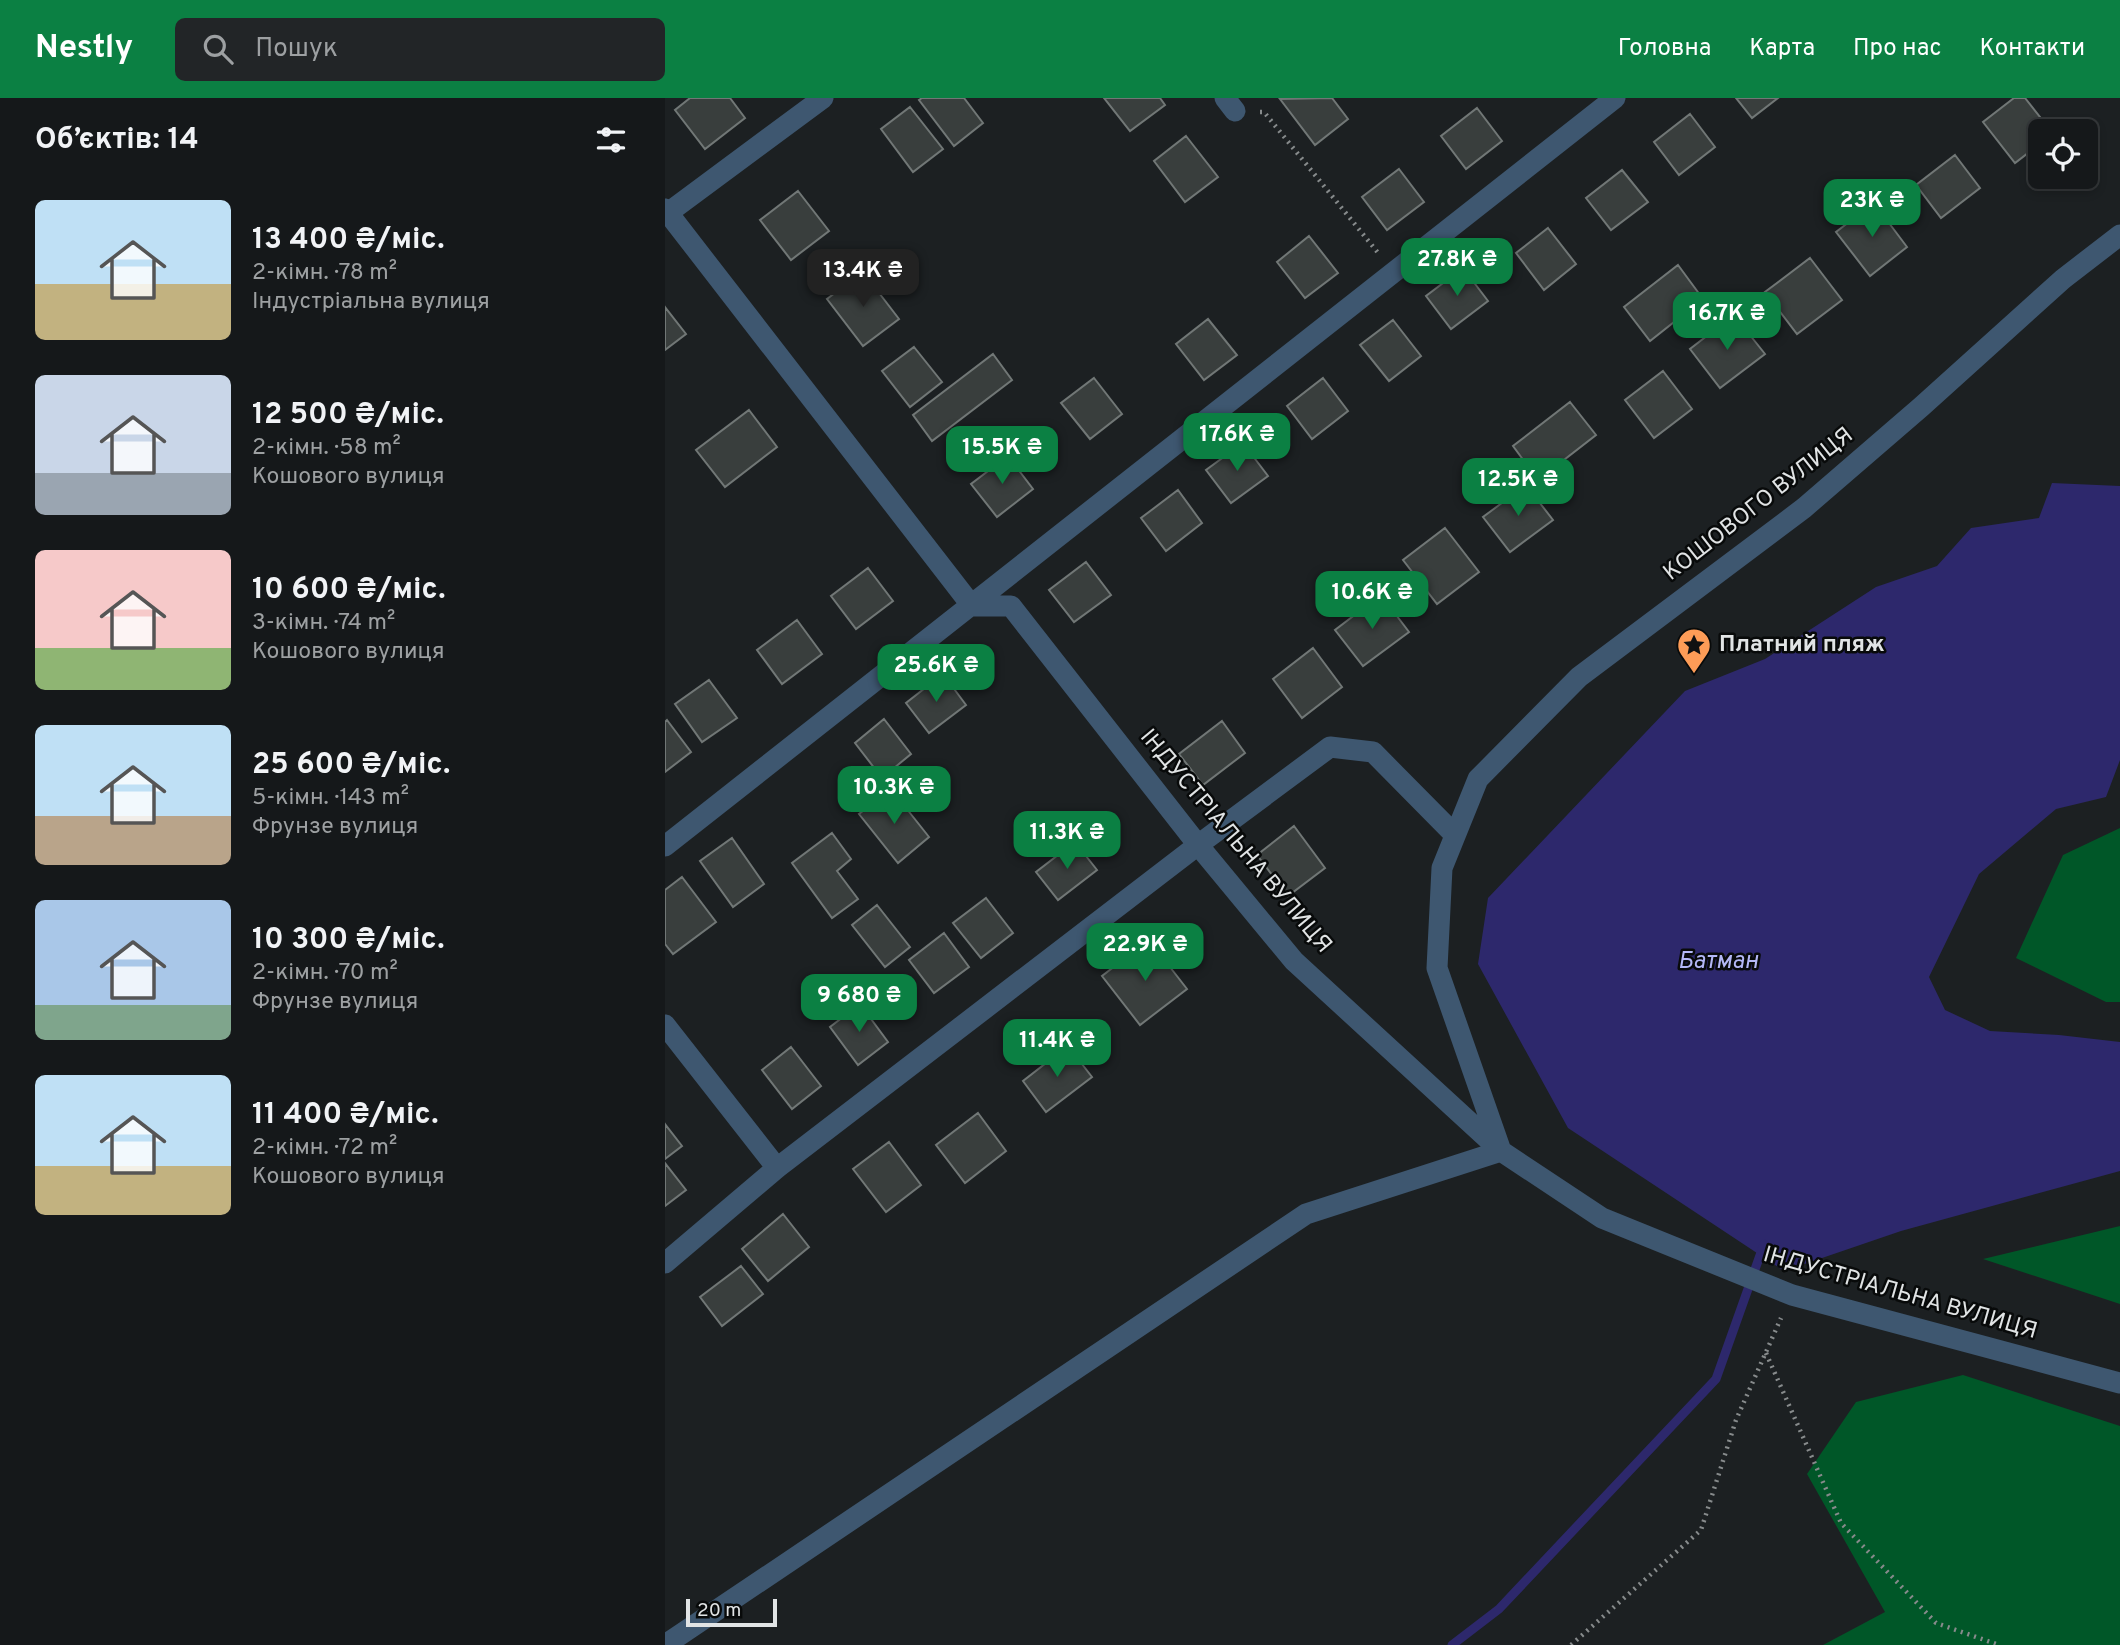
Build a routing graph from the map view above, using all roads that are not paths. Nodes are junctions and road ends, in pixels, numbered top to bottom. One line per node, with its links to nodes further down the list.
1 (823, 98): 3 (street)
2 (1615, 98): 5 (street)
3 (666, 212): 5 (street)
4 (2120, 235): 6 (street, КОШОВОГО ВУЛИЦЯ)
5 (972, 606): 7 (street, ІНДУСТРІАЛЬНА ВУЛИЦЯ); 8 (street)
6 (1455, 835): 7 (street); 10 (street, КОШОВОГО ВУЛИЦЯ)
7 (1198, 845): 10 (street, ІНДУСТРІАЛЬНА ВУЛИЦЯ); 11 (street)
8 (665, 846)
9 (665, 1025): 11 (street)
10 (1501, 1151): 13 (street, ІНДУСТРІАЛЬНА ВУЛИЦЯ); 14 (street)
11 (777, 1168): 12 (street)
12 (665, 1263)
13 (2120, 1383)
14 (665, 1645)

